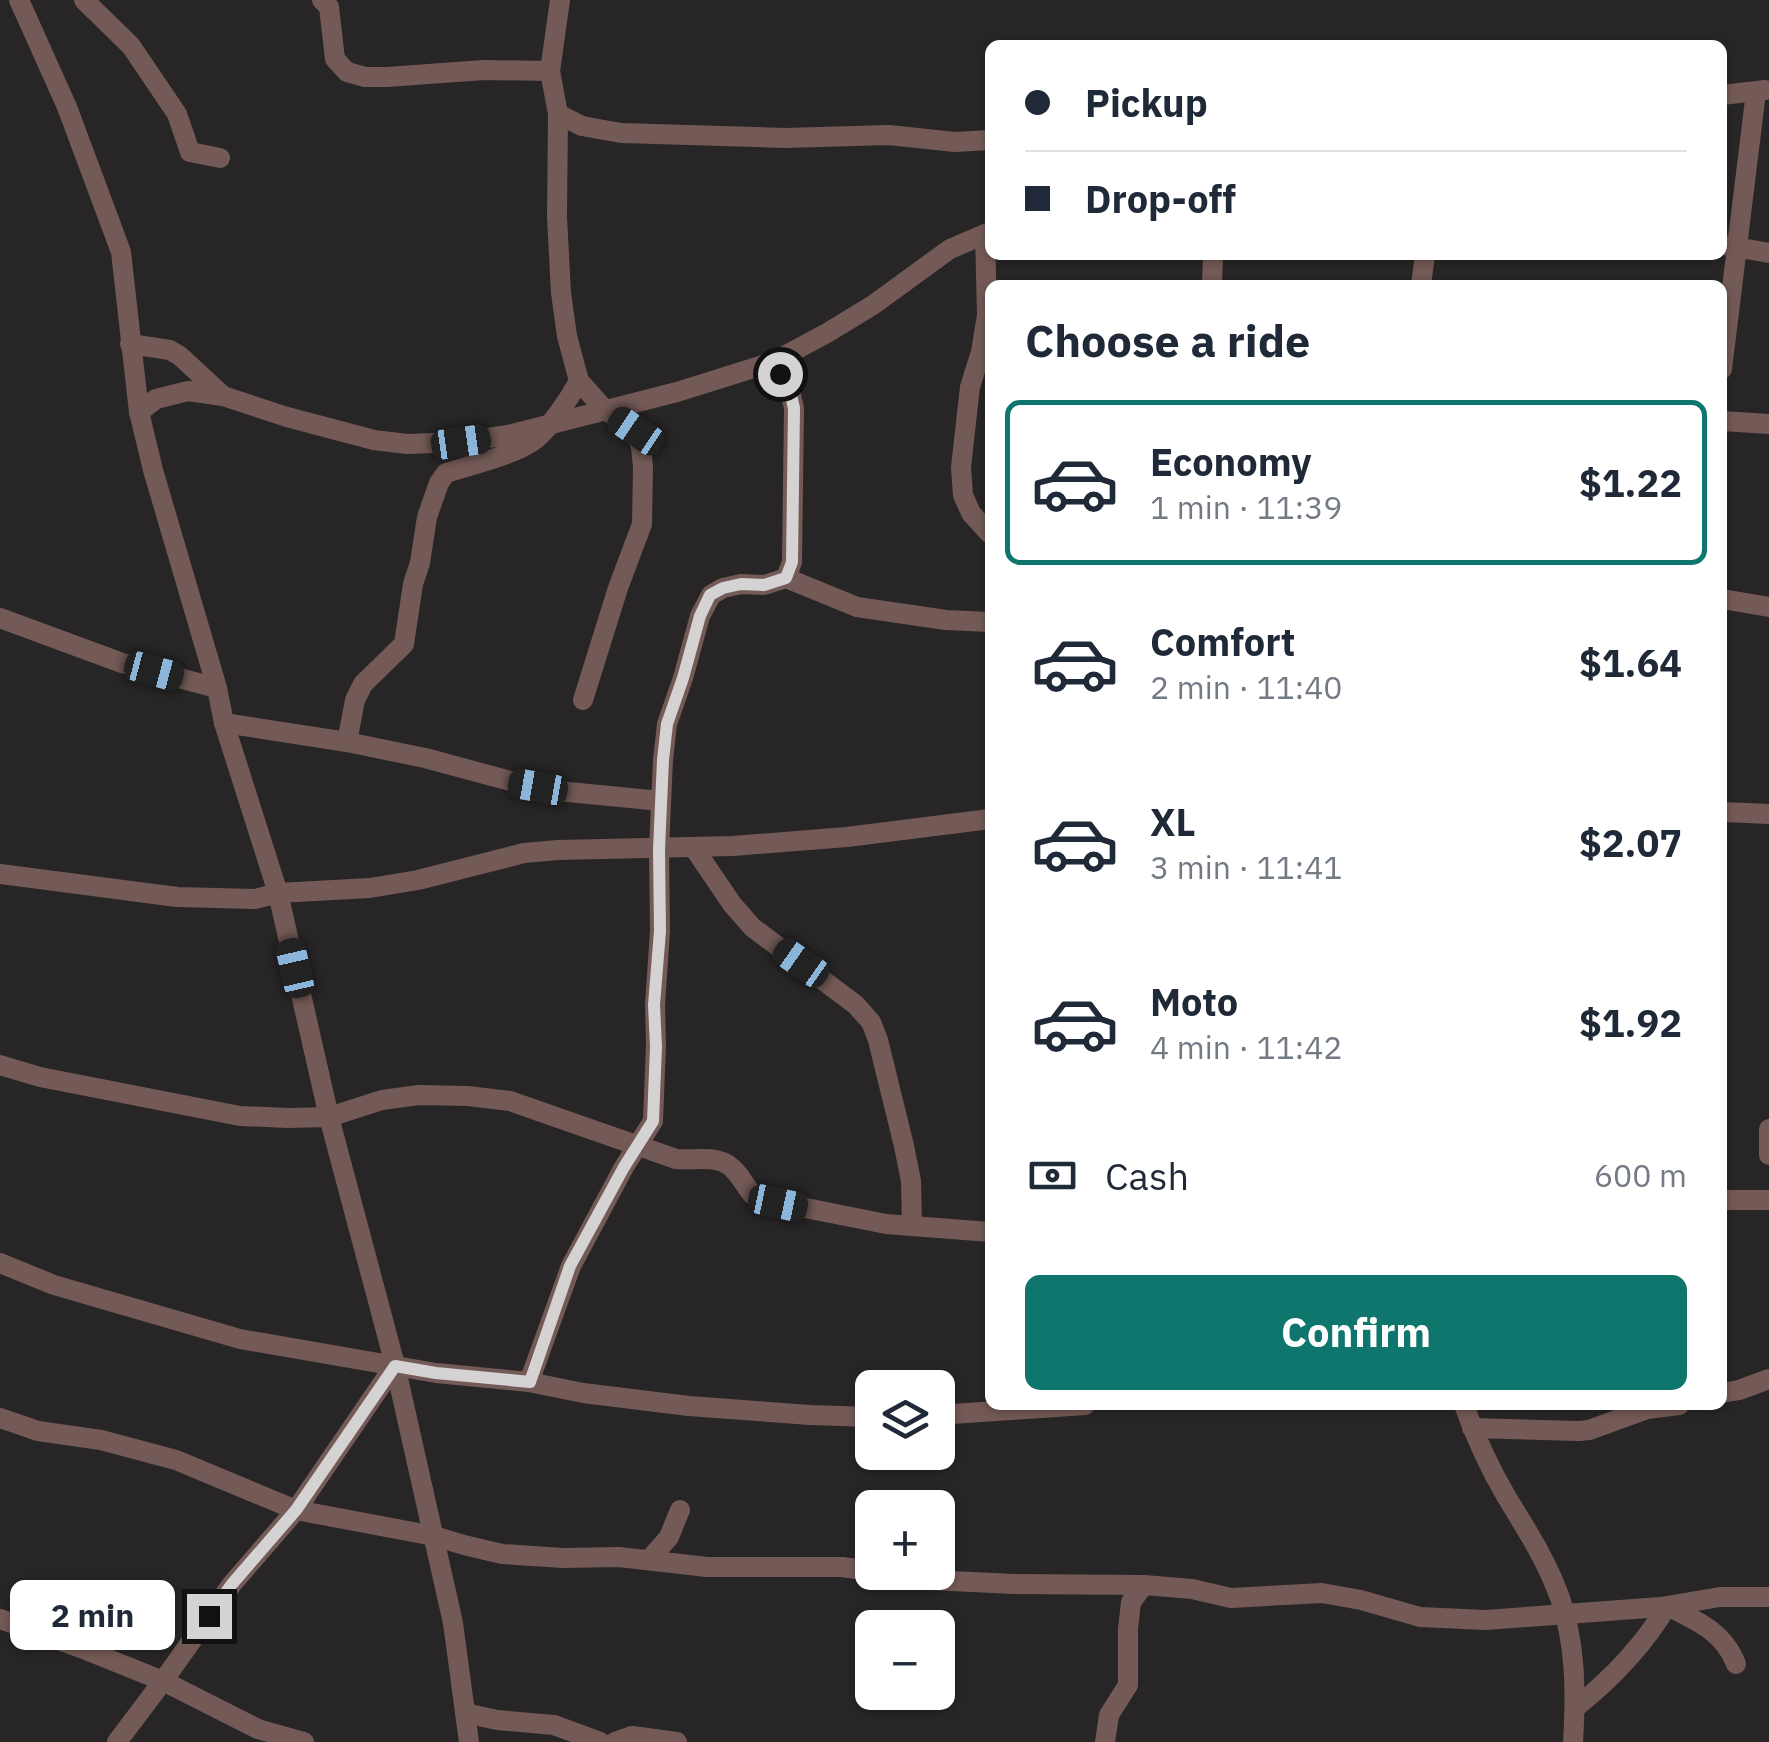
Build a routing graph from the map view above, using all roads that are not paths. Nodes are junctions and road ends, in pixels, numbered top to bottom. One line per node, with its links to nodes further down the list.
1 (84, 0): 10 (street)
2 (322, 0): 5 (street)
3 (560, 0): 5 (street)
4 (25, 4): 16 (street)
5 (550, 70): 8 (street)
6 (1763, 90): 7 (street); 12 (street)
7 (1727, 94)
8 (558, 114): 9 (street); 18 (street)
9 (985, 140)
10 (220, 158)
11 (985, 234): 17 (street)
12 (1729, 246): 13 (street); 14 (street)
13 (1769, 253)
14 (1727, 281)
15 (985, 327): 25 (street)
16 (130, 344): 19 (street); 21 (street)
17 (773, 362): 20 (street); 26 (street)
18 (579, 381): 20 (street); 23 (street)
19 (223, 396): 21 (street); 23 (street)
20 (604, 409): 23 (street); 32 (street)
21 (139, 412): 31 (street)
22 (1727, 420): 24 (street)
23 (549, 423): 34 (street)
24 (1769, 424)
25 (985, 528)
26 (786, 578): 30 (street); 35 (street)
27 (1727, 601): 28 (street)
28 (1769, 606)
29 (0, 618): 31 (street)
30 (985, 622)
31 (217, 688): 33 (street)
32 (583, 700)
33 (224, 723): 34 (street); 42 (street)
34 (347, 742): 35 (street)
35 (661, 800): 40 (street)
36 (1727, 812): 37 (street)
37 (1769, 814)
38 (985, 819): 39 (street)
39 (694, 848): 40 (street); 50 (street)
40 (659, 849): 42 (street); 46 (street)
41 (0, 874): 42 (street)
42 (278, 894): 44 (street)
43 (0, 1065): 44 (street)
44 (329, 1117): 46 (street); 53 (street)
45 (1769, 1129): 47 (street)
46 (639, 1144): 50 (street); 55 (street)
47 (1769, 1155)
48 (1727, 1200): 49 (street)
49 (1769, 1200)
50 (912, 1226): 51 (street)
51 (985, 1232)
52 (0, 1263): 53 (street)
53 (395, 1366): 55 (street); 64 (street); 66 (street)
54 (1769, 1379): 56 (street)
55 (530, 1382): 61 (street)
56 (1727, 1392)
57 (1012, 1410): 60 (street)
58 (1466, 1410): 63 (street)
59 (1644, 1410): 63 (street)
60 (955, 1414)
61 (855, 1416)
62 (0, 1418): 64 (street)
63 (1472, 1428): 73 (street)
64 (296, 1510): 66 (street); 76 (street)
65 (680, 1510): 67 (street)
66 (434, 1536): 67 (street); 78 (street)
67 (649, 1560): 68 (street)
68 (855, 1569)
69 (955, 1581): 70 (street)
70 (1144, 1585): 73 (street); 85 (street)
71 (1769, 1597): 72 (street)
72 (1666, 1606): 73 (street); 75 (street); 77 (street)
73 (1565, 1615): 77 (street)
74 (0, 1619): 76 (street)
75 (1736, 1664)
76 (164, 1681): 79 (street); 80 (street)
77 (1575, 1708): 86 (street)
78 (465, 1714): 81 (street); 82 (street)
79 (117, 1742)
80 (304, 1742)
81 (470, 1742)
82 (600, 1742)
83 (615, 1742): 84 (street)
84 (678, 1742)
85 (1105, 1742)
86 (1573, 1742)

